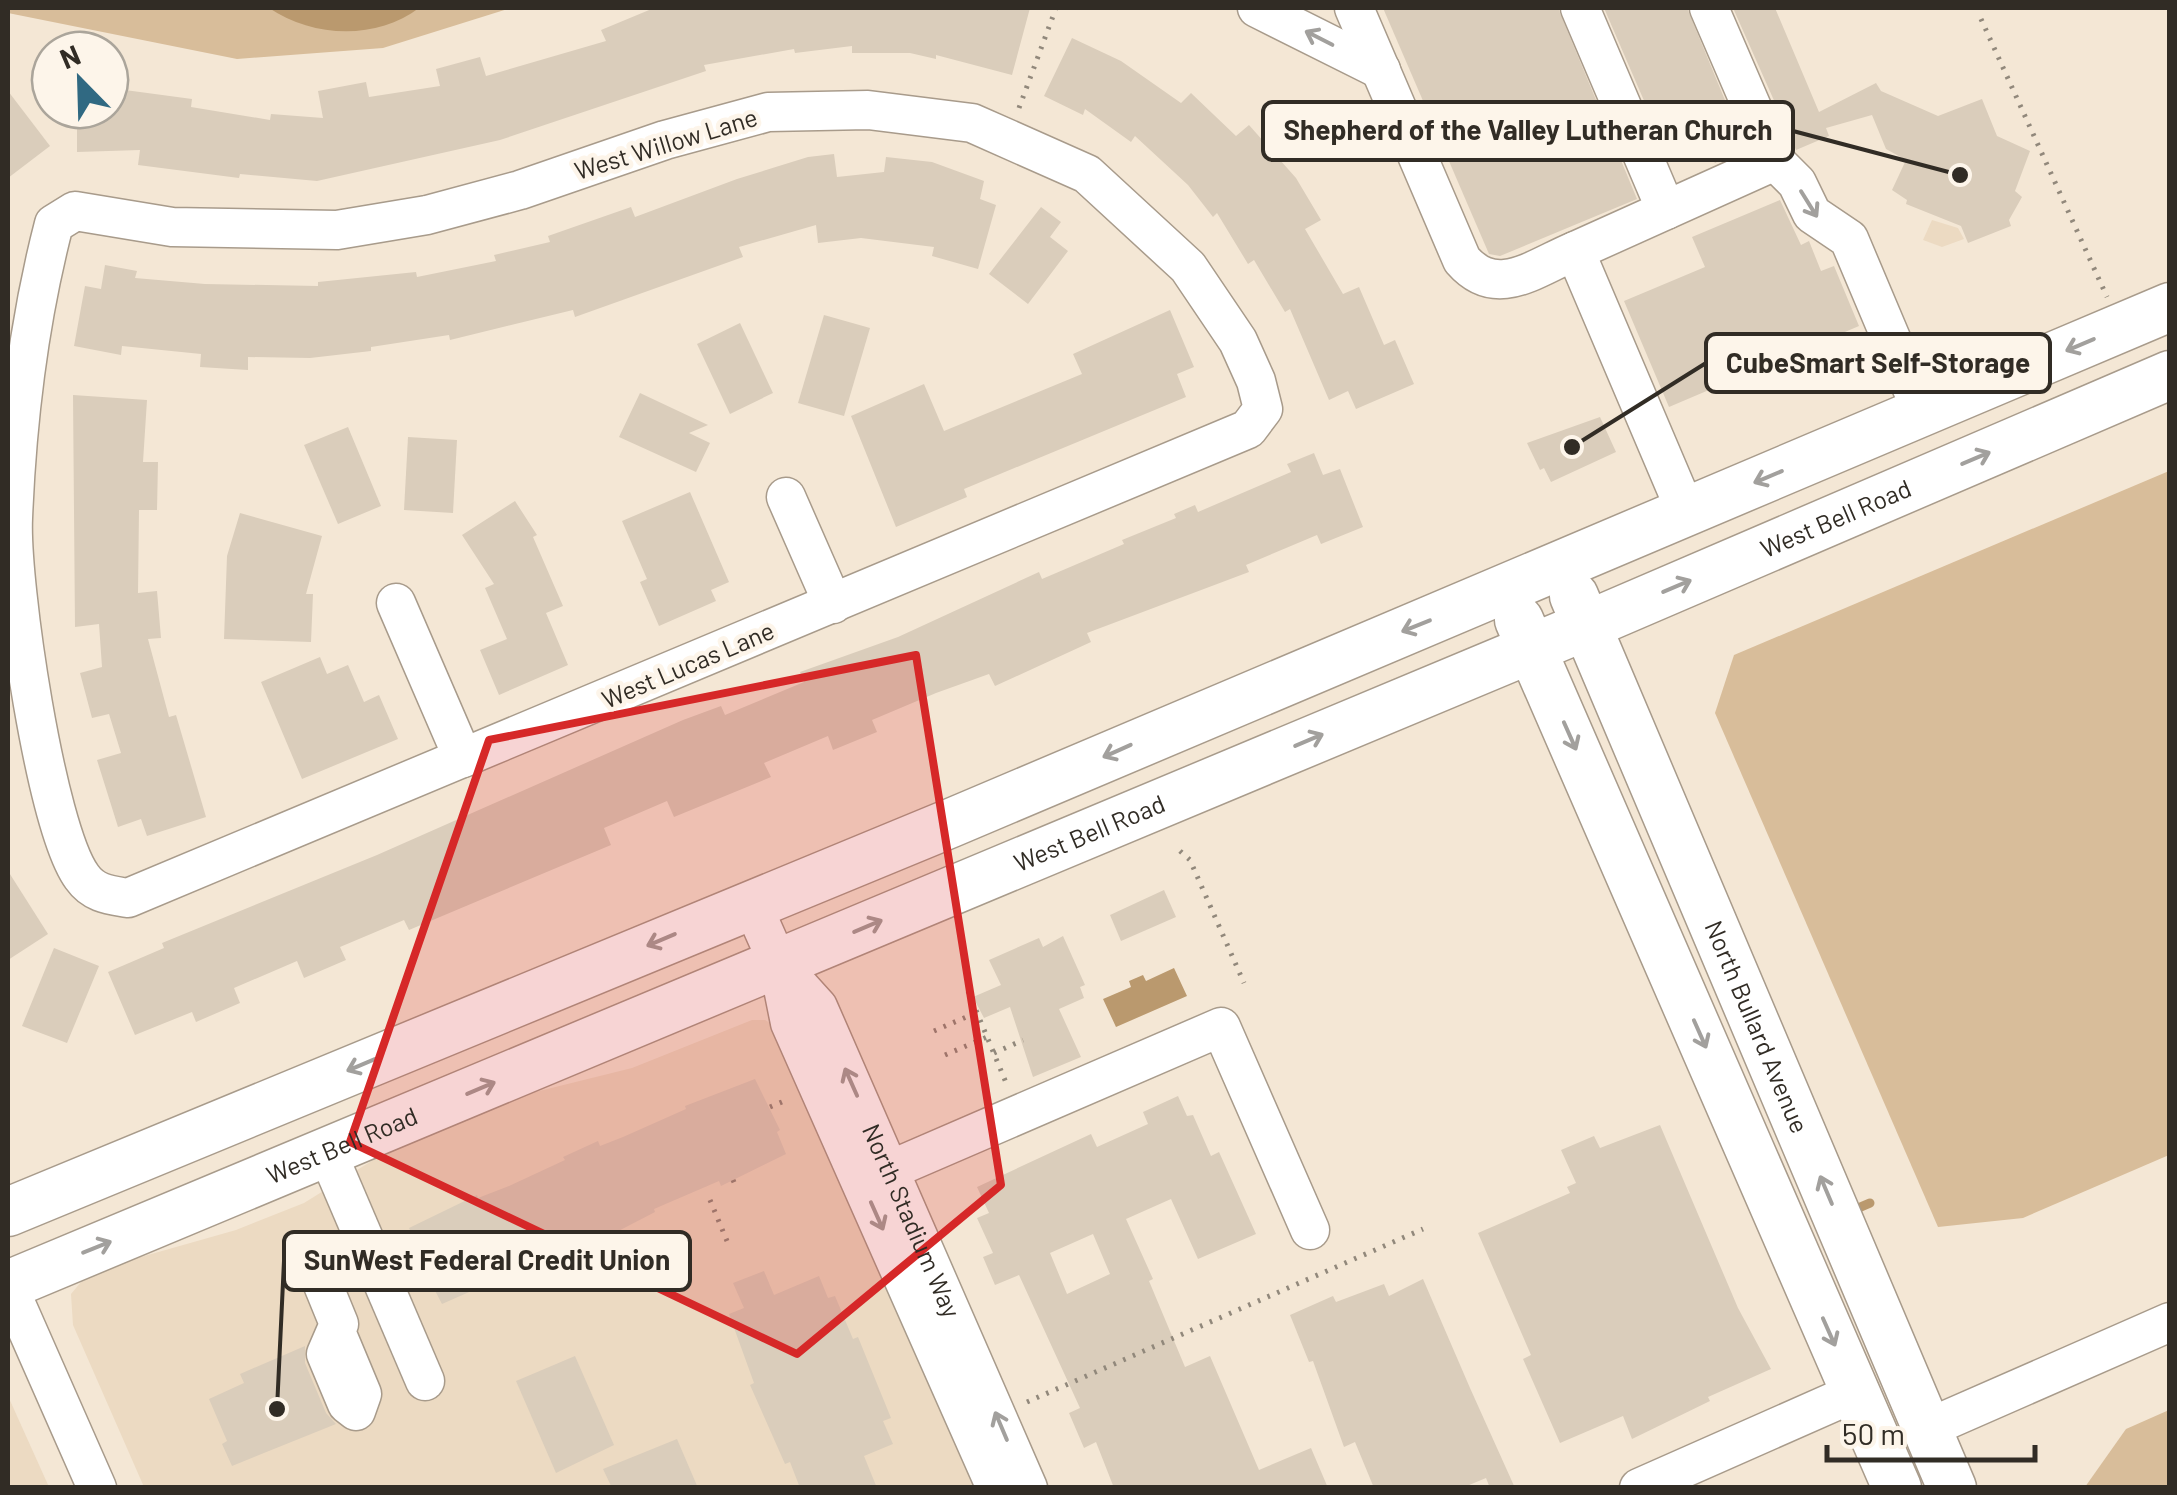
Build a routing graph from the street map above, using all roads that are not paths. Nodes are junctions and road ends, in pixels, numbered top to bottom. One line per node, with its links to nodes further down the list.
1 (1257, 8): 5 (street, one-way to 1)
2 (1354, 8): 5 (street)
3 (1580, 8): 7 (street)
4 (1709, 8): 6 (street)
5 (1381, 70): 8 (street)
6 (1775, 162): 7 (street); 13 (street, one-way to 13)
7 (1666, 210): 8 (street)
8 (1575, 250): 15 (street)
9 (2170, 307): 13 (main road, one-way to 13)
10 (2170, 375): 20 (main road, West Bell Road, one-way to 10)
11 (1263, 408): 12 (street, West Willow Lane); 19 (street, West Lucas Lane)
12 (15, 411): 22 (street, West Willow Lane)
13 (1922, 412): 15 (main road, one-way to 15)
14 (786, 497): 19 (street)
15 (1686, 512): 16 (main road)
16 (1560, 566): 17 (main road); 20 (main road, North Bullard Avenue)
17 (1507, 589): 21 (main road); 25 (main road, one-way to 25)
18 (396, 603): 23 (street)
19 (833, 604): 23 (street, West Lucas Lane)
20 (1588, 625): 21 (main road, West Bell Road); 37 (main road, North Bullard Avenue, one-way to 20)
21 (1530, 647): 26 (main road, West Bell Road, one-way to 21); 35 (main road, one-way to 35)
22 (23, 733): 24 (street, West Willow Lane)
23 (464, 758): 24 (street, West Lucas Lane)
24 (102, 894)
25 (751, 902): 26 (street, North Stadium Way); 29 (main road, one-way to 29)
26 (778, 964): 27 (main road, West Bell Road, one-way to 26); 28 (street, North Stadium Way, one-way to 26); 39 (street, North Stadium Way, one-way to 39)
27 (327, 1152): 32 (main road, West Bell Road, one-way to 27); 34 (street)
28 (890, 1170): 30 (street); 40 (street, North Stadium Way, one-way to 28)
29 (8, 1212)
30 (1310, 1230)
31 (321, 1280): 36 (street)
32 (8, 1285): 38 (street)
33 (2170, 1322): 37 (street)
34 (425, 1381)
35 (1856, 1392): 41 (street); 42 (main road)
36 (356, 1411)
37 (1926, 1428): 43 (main road, North Bullard Avenue)
38 (97, 1488)
39 (996, 1488)
40 (1028, 1488)
41 (1639, 1488)
42 (1897, 1488)
43 (1952, 1488)

